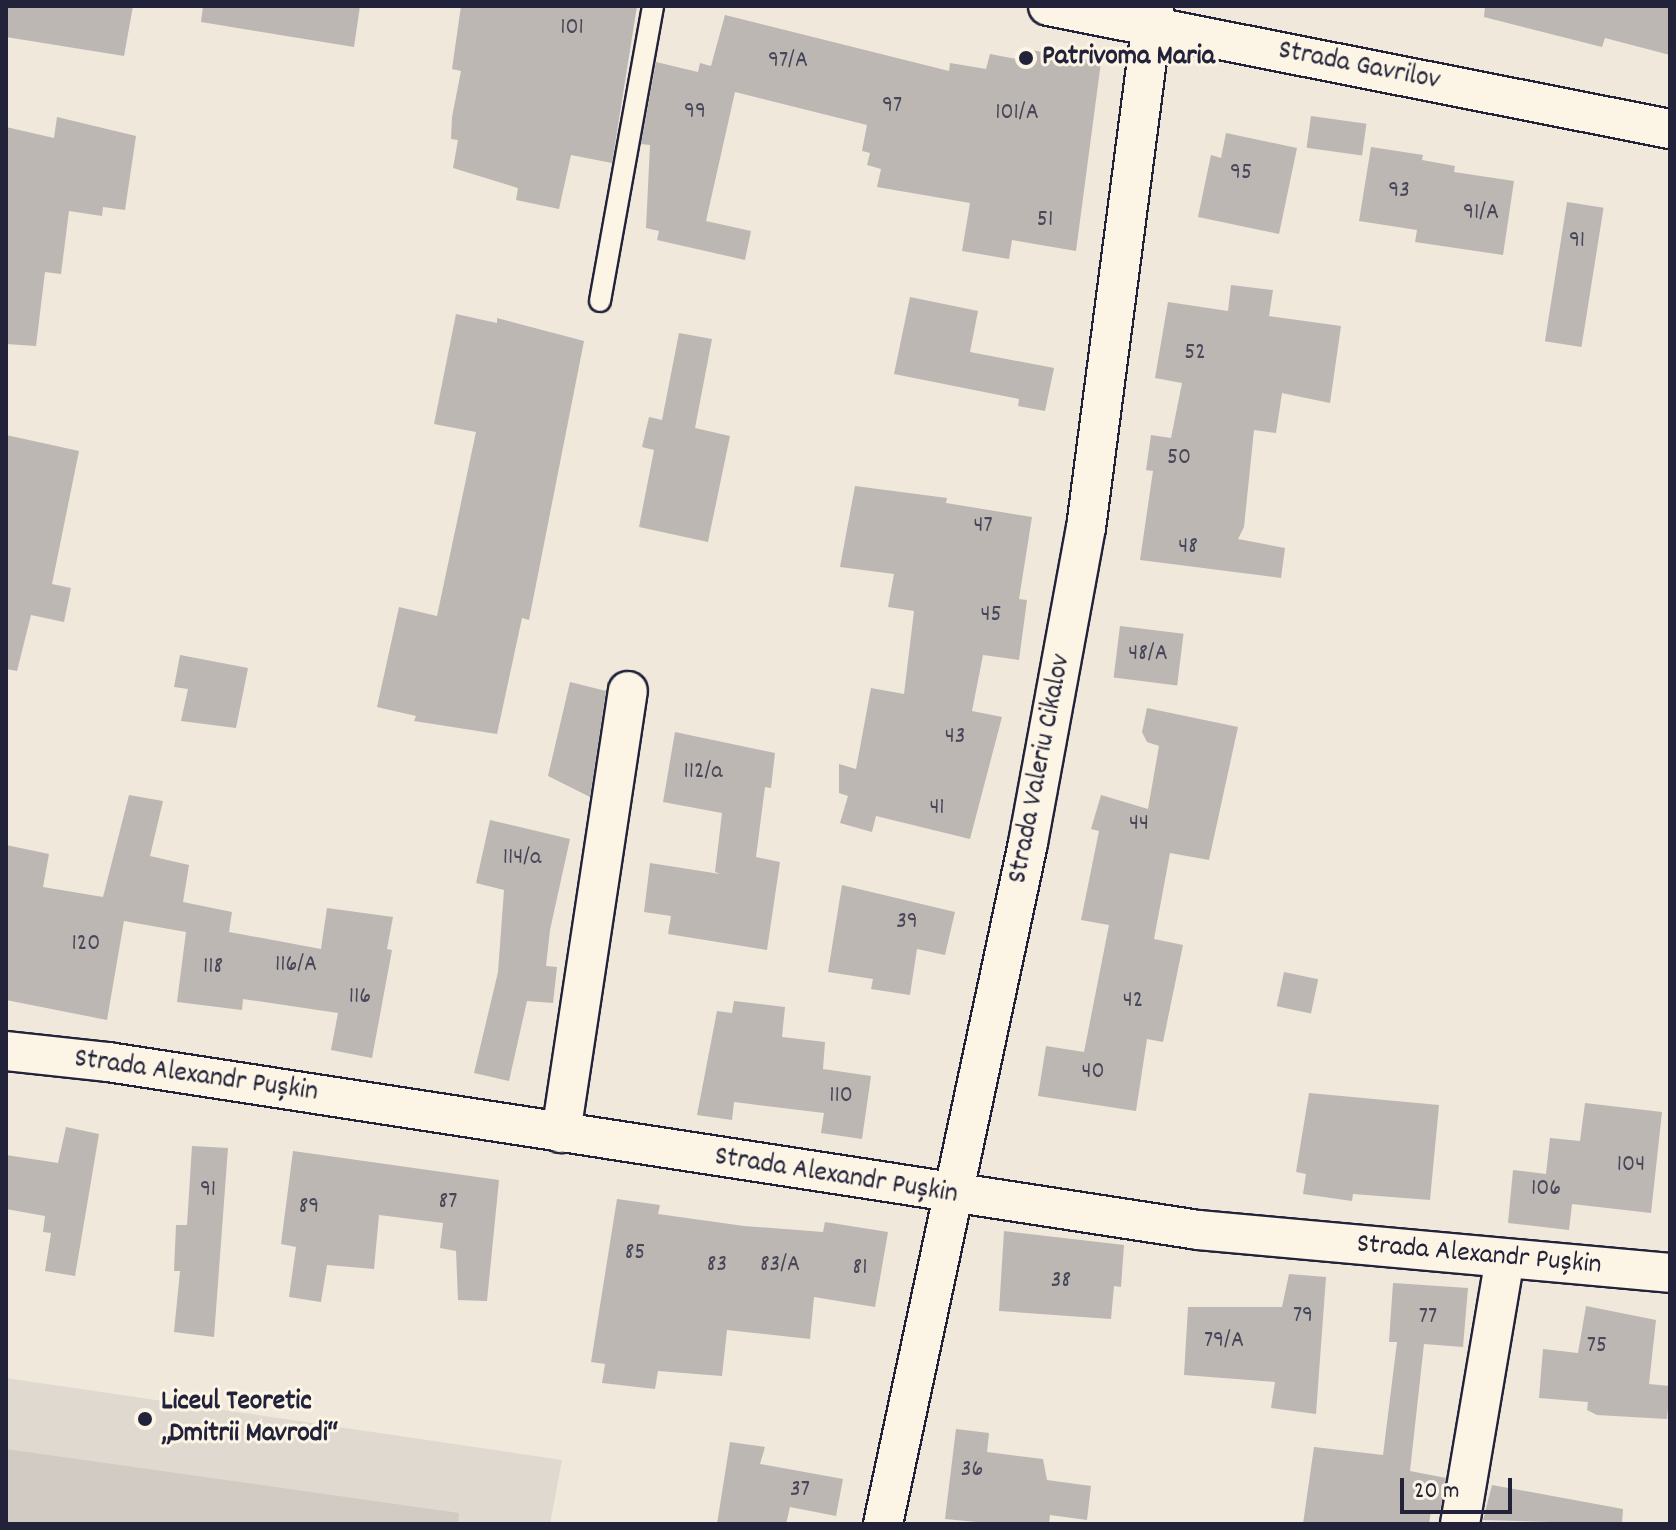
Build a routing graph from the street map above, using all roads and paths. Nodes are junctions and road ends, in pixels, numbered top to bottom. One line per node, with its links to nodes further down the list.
1 (653, 6): 5 (lane)
2 (1048, 6): 3 (street, Strada Gavrilov)
3 (1152, 16): 4 (street, Strada Gavrilov); 9 (street, Strada Valeriu Cikalov)
4 (1670, 129)
5 (600, 301)
6 (628, 691): 8 (street)
7 (6, 1051): 8 (street, Strada Alexandr Pușkin)
8 (561, 1133): 9 (street, Strada Alexandr Pușkin)
9 (952, 1195): 10 (street, Strada Alexandr Pușkin); 12 (street, Strada Valeriu Cikalov)
10 (1505, 1259): 11 (street, Strada Alexandr Pușkin); 13 (street)
11 (1670, 1273)
12 (883, 1524)
13 (1460, 1524)

